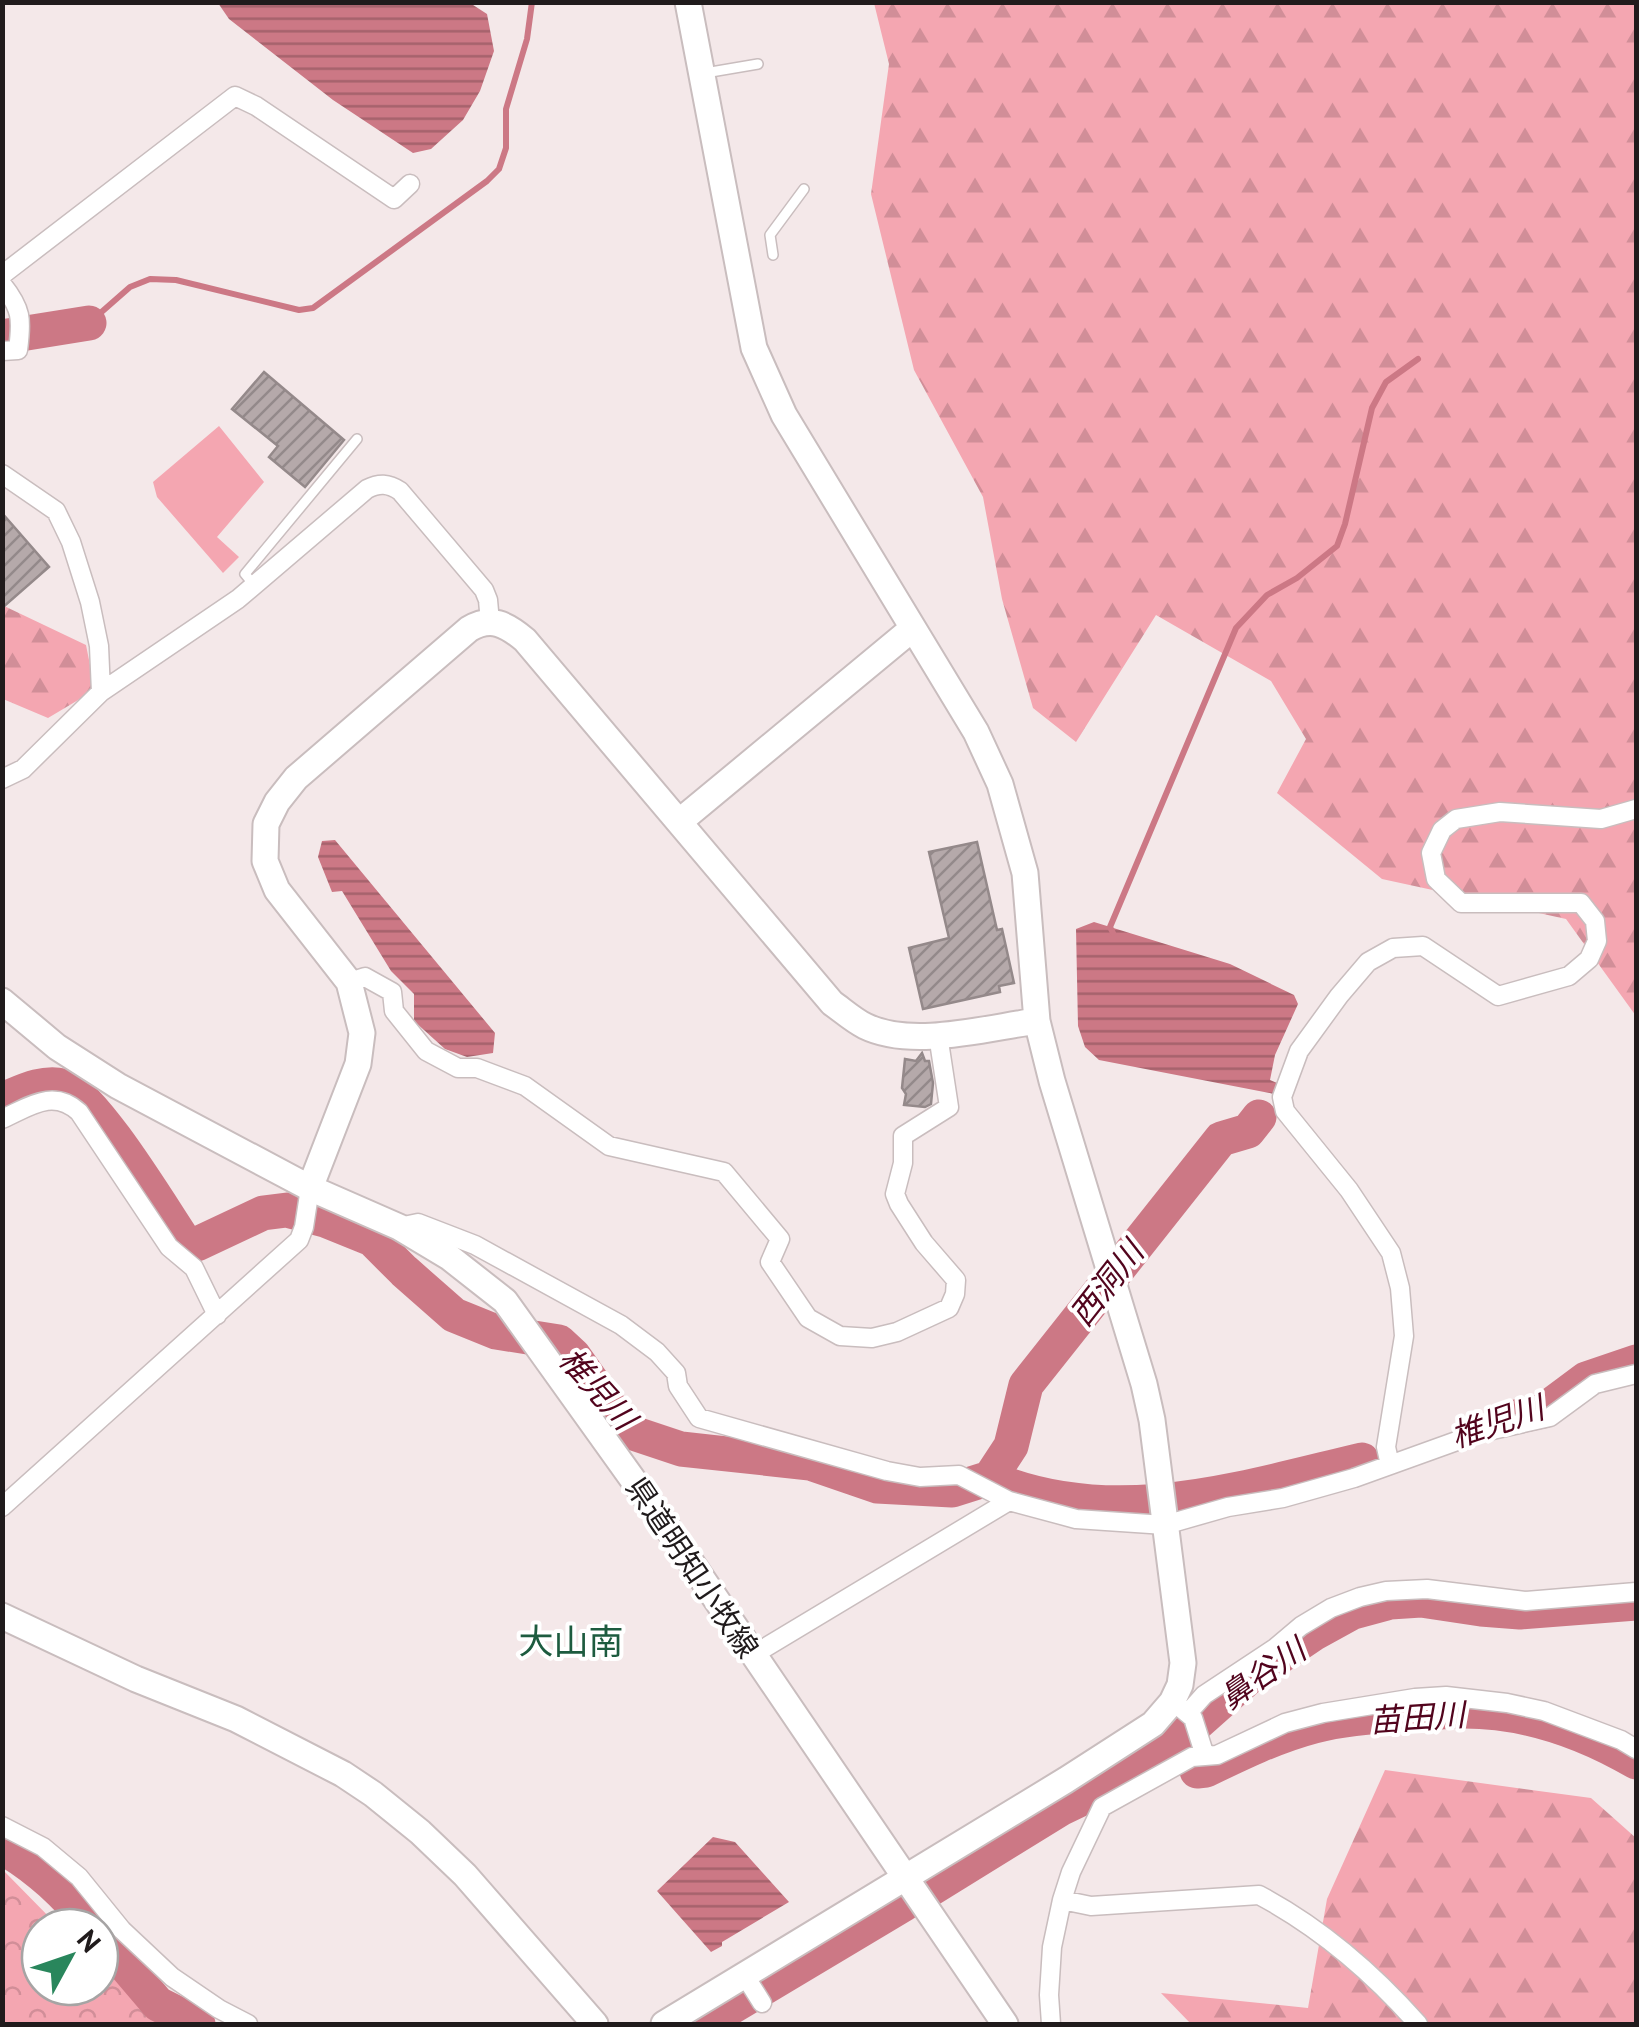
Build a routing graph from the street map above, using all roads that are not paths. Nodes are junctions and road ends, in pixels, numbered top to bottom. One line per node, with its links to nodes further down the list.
1 (688, 2): 3 (street)
2 (758, 64): 3 (lane)
3 (702, 74): 14 (street)
4 (410, 184): 7 (street)
5 (804, 189): 6 (lane)
6 (773, 255)
7 (2, 275)
8 (2, 284): 9 (street)
9 (14, 340)
10 (357, 439): 12 (lane)
11 (2, 474): 15 (street)
12 (254, 585): 13 (street); 15 (street)
13 (490, 622): 18 (street); 19 (street)
14 (912, 629): 18 (street); 21 (street)
15 (101, 692): 16 (street)
16 (2, 779)
17 (1636, 809): 28 (street)
18 (679, 822): 22 (street)
19 (349, 982): 22 (street); 24 (street)
20 (2, 1000): 24 (street, 県道明知小牧線)
21 (1037, 1021): 22 (street); 31 (street)
22 (938, 1035)
23 (2, 1119): 26 (street)
24 (309, 1193): 25 (street, 県道明知小牧線); 26 (street)
25 (399, 1228): 29 (street); 34 (street, 県道明知小牧線)
26 (216, 1315): 30 (street)
27 (1635, 1381): 28 (street)
28 (1390, 1465): 31 (street)
29 (1009, 1501): 31 (street); 34 (street)
30 (2, 1508)
31 (1164, 1519): 35 (street)
32 (1636, 1592): 35 (street)
33 (2, 1616): 44 (street)
34 (753, 1655): 39 (street, 県道明知小牧線)
35 (1184, 1711): 37 (street); 39 (street)
36 (1636, 1749): 37 (street)
37 (1204, 1756): 40 (street)
38 (2, 1826): 43 (street)
39 (905, 1878): 41 (street); 46 (street, 県道明知小牧線)
40 (1062, 1900): 47 (street); 48 (street)
41 (747, 1979): 42 (street); 45 (street)
42 (762, 2003)
43 (248, 2024)
44 (595, 2024)
45 (664, 2024)
46 (1004, 2024)
47 (1051, 2024)
48 (1418, 2024)

